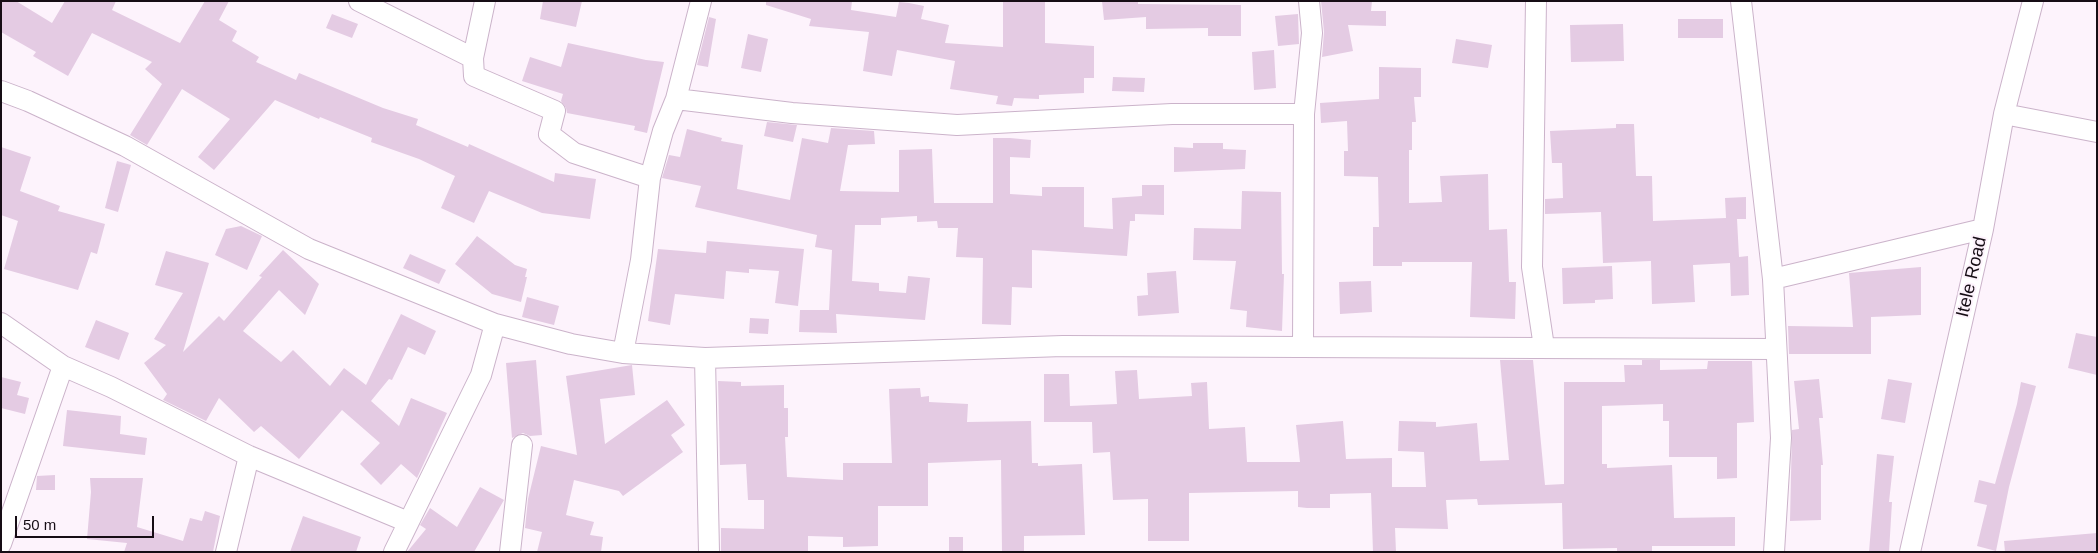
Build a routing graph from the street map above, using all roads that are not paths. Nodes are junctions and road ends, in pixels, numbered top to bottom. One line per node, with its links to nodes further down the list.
1 (359, 1): 8 (street)
2 (485, 1): 8 (street)
3 (701, 1): 10 (street)
4 (1309, 1): 11 (street)
5 (1536, 1): 20 (street)
6 (1740, 1): 16 (street)
7 (2032, 1): 12 (street, Itele Road)
8 (473, 58): 14 (street)
9 (1, 91): 18 (street)
10 (676, 99): 11 (street); 14 (street)
11 (1304, 114): 19 (street)
12 (2004, 114): 13 (street); 15 (street, Itele Road)
13 (2097, 132)
14 (650, 178): 22 (street)
15 (1983, 229): 16 (street); 34 (street, Itele Road)
16 (1773, 279): 21 (street)
17 (1, 323): 24 (street)
18 (495, 324): 22 (street); 27 (street)
19 (1303, 347): 20 (street); 23 (street)
20 (1544, 347): 21 (street)
21 (1775, 349): 33 (street)
22 (623, 353): 23 (street)
23 (705, 358): 32 (street)
24 (63, 366): 26 (street); 28 (street)
25 (522, 445): 31 (street)
26 (249, 456): 27 (street); 29 (street)
27 (408, 522): 30 (street)
28 (1, 544)
29 (226, 552)
30 (394, 552)
31 (510, 552)
32 (709, 552)
33 (1774, 552)
34 (1910, 552)

